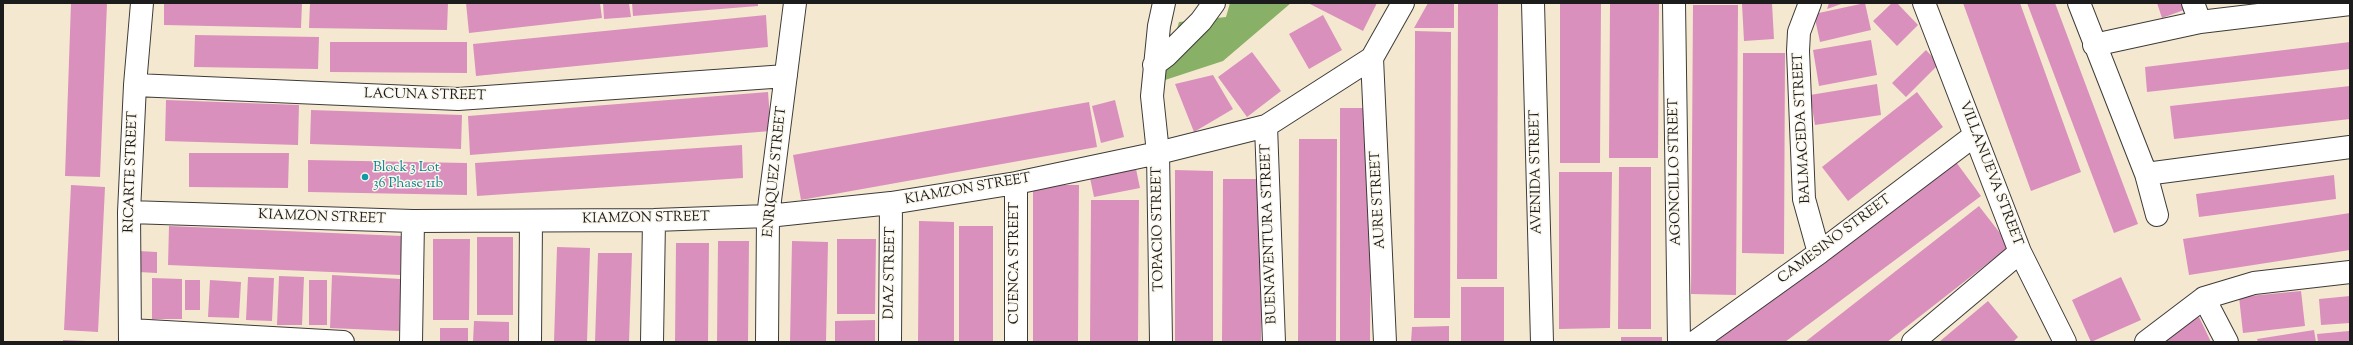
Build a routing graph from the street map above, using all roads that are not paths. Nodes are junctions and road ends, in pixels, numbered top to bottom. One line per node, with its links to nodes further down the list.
1 (142, 3): 17 (street, RICARTE STREET)
2 (795, 3): 16 (street, ENRIQUEZ STREET)
3 (1164, 3): 15 (street)
4 (1214, 3): 15 (street)
5 (1403, 3): 14 (street, TOPACIO STREET)
6 (1533, 3): 46 (street, AVENIDA STREET)
7 (1674, 3): 47 (street, AGONCILLO STREET)
8 (1810, 3): 32 (street, BALMACEDA STREET)
9 (1924, 3): 19 (street, VILLANUEVA STREET)
10 (2079, 3): 13 (street)
11 (2340, 4): 12 (street)
12 (2197, 12): 13 (street)
13 (2094, 46): 22 (street)
14 (1372, 58): 18 (street, TOPACIO STREET); 45 (street, AURE STREET)
15 (1154, 65): 21 (street)
16 (786, 76): 17 (street, LACUNA STREET); 27 (street, ENRIQUEZ STREET)
17 (135, 85): 25 (street, RICARTE STREET)
18 (1266, 126): 21 (street, TOPACIO STREET); 44 (street, BUENAVENTURA STREET)
19 (1975, 135): 31 (street, VILLANUEVA STREET); 32 (street, CAMESINO STREET)
20 (2350, 147): 22 (street)
21 (1158, 153): 23 (street, KIAMZON STREET); 43 (street, TOPACIO STREET)
22 (2146, 174): 26 (street)
23 (1016, 183): 24 (street, KIAMZON STREET); 42 (street, CUENCA STREET)
24 (891, 203): 27 (street, KIAMZON STREET); 41 (street, DIAZ STREET)
25 (129, 212): 29 (street, KIAMZON STREET); 35 (street, RICARTE STREET)
26 (2157, 215)
27 (768, 216): 28 (street, KIAMZON STREET); 40 (street, ENRIQUEZ STREET)
28 (654, 220): 30 (street, KIAMZON STREET); 39 (street)
29 (413, 221): 30 (street, KIAMZON STREET); 37 (street)
30 (531, 221): 38 (street)
31 (2020, 252): 49 (street); 50 (street, VILLANUEVA STREET)
32 (1819, 253): 48 (street, CAMESINO STREET)
33 (2350, 272): 34 (street)
34 (2204, 298): 51 (street); 52 (street)
35 (130, 336): 36 (street)
36 (343, 342)
37 (411, 342)
38 (530, 342)
39 (652, 342)
40 (767, 342)
41 (890, 342)
42 (1016, 342)
43 (1161, 342)
44 (1274, 342)
45 (1385, 342)
46 (1542, 342)
47 (1679, 342)
48 (1695, 342)
49 (1913, 342)
50 (2065, 342)
51 (2146, 342)
52 (2227, 342)

